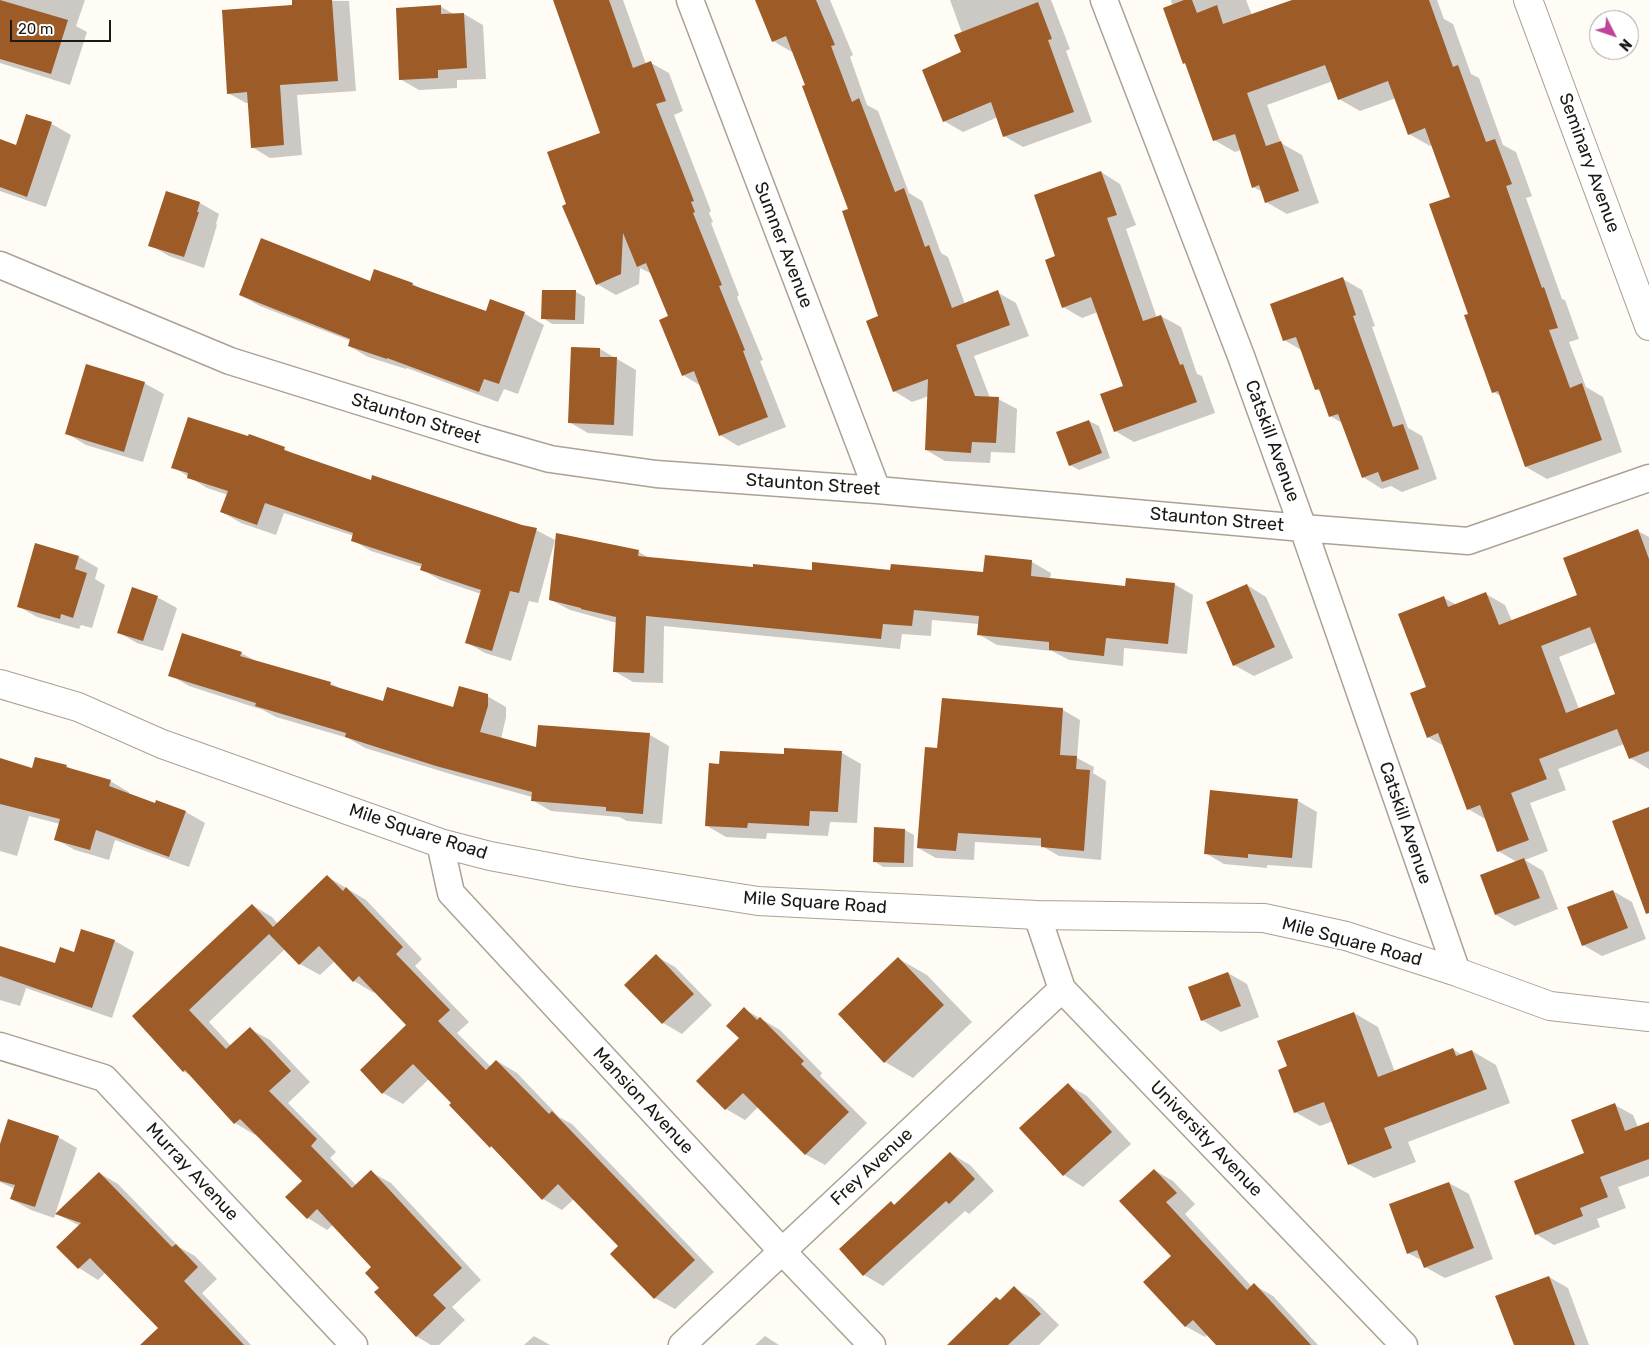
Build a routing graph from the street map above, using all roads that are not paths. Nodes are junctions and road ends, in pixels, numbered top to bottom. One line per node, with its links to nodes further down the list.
1 (690, 0): 7 (street, Sumner Avenue)
2 (1104, 0): 8 (street, Catskill Avenue)
3 (1528, 0): 5 (street, Seminary Avenue)
4 (0, 265): 7 (street, Staunton Street)
5 (1649, 326)
6 (1649, 478): 8 (street, Staunton Street)
7 (877, 490): 8 (street, Staunton Street)
8 (1303, 528): 12 (street, Catskill Avenue)
9 (0, 684): 10 (street, Mile Square Road)
10 (440, 843): 11 (street, Mile Square Road); 16 (street, Mansion Avenue)
11 (1037, 915): 12 (street, Mile Square Road); 13 (street, University Avenue)
12 (1457, 972): 14 (street, Mile Square Road)
13 (1062, 989): 16 (street, Frey Avenue); 20 (street, University Avenue)
14 (1649, 1018)
15 (0, 1046): 17 (street, Murray Avenue)
16 (782, 1251): 18 (street, Frey Avenue); 19 (street, Mansion Avenue)
17 (354, 1345)
18 (682, 1345)
19 (872, 1345)
20 (1404, 1345)

